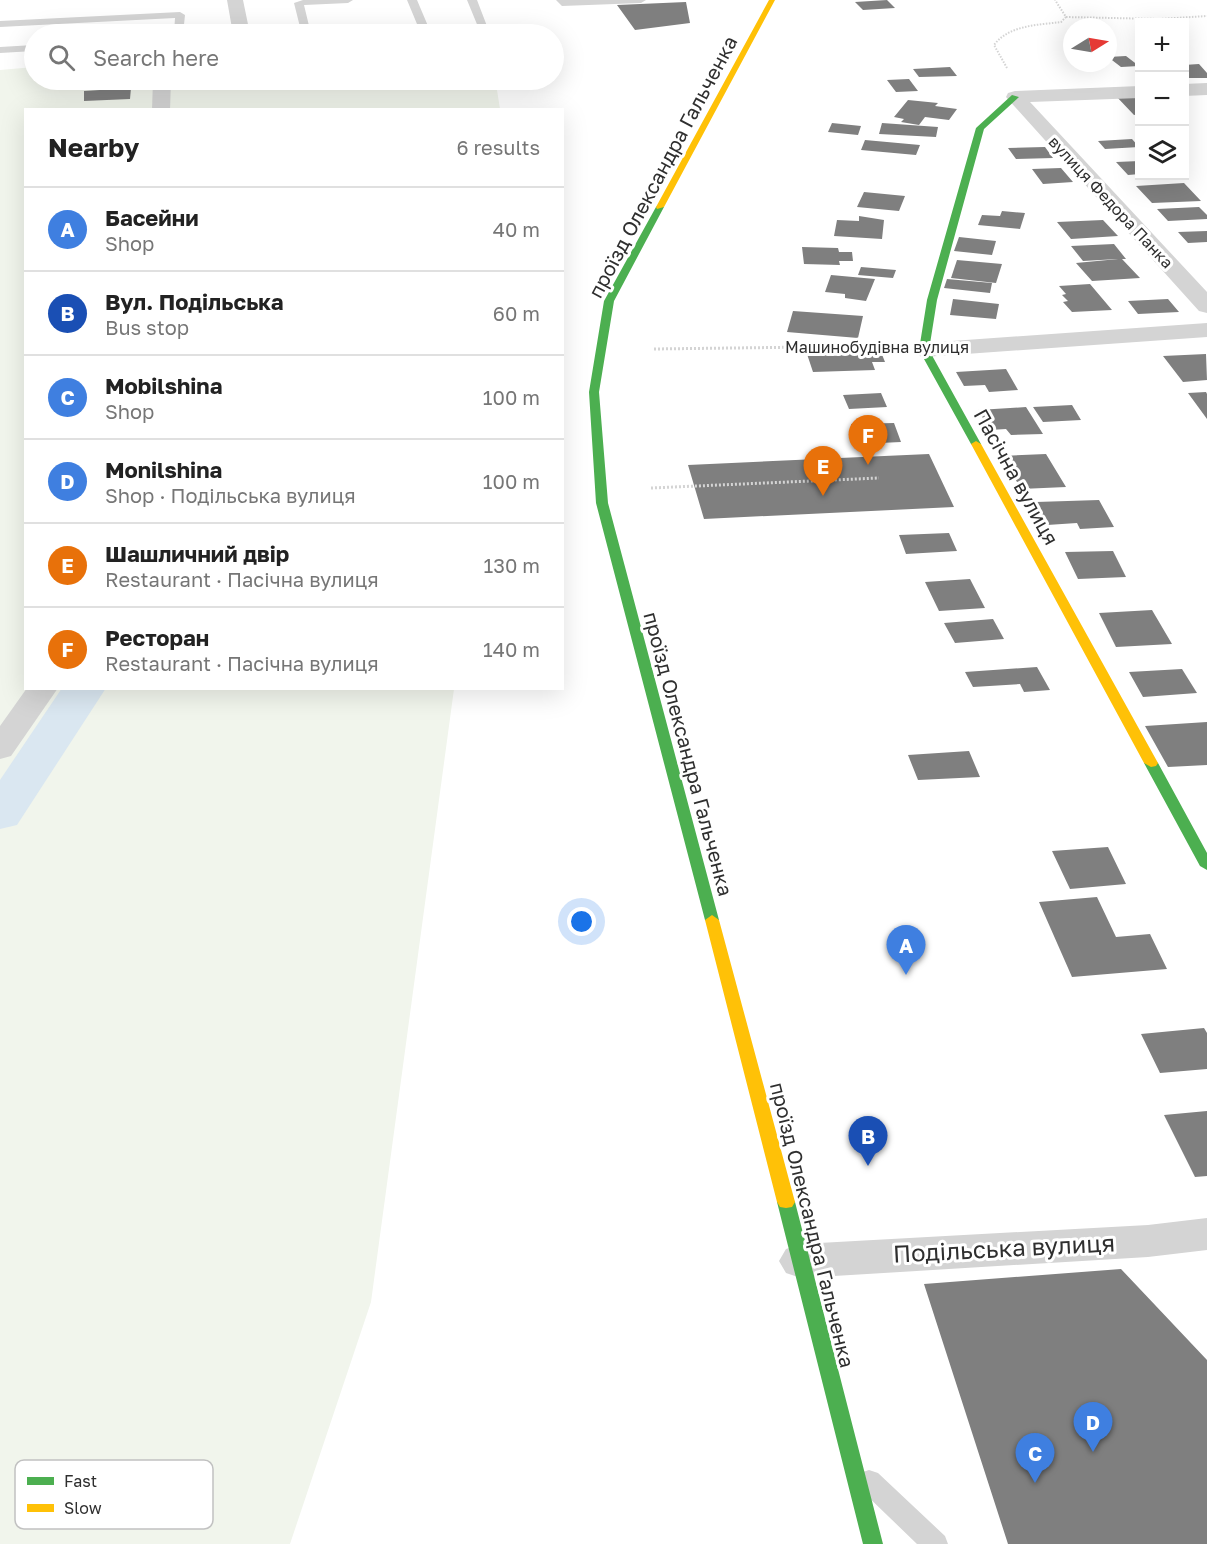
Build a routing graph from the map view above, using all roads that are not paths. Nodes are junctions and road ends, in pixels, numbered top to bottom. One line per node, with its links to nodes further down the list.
1 (235, 0): 10 (street)
2 (412, 0): 12 (lane)
3 (472, 0): 13 (lane)
4 (561, 0): 5 (lane)
5 (641, 0)
6 (772, 0): 29 (main road, проїзд Олександра Гальченка)
7 (346, 4): 11 (lane)
8 (0, 24): 9 (lane)
9 (180, 24)
10 (240, 24)
11 (304, 24)
12 (422, 24)
13 (482, 24)
14 (24, 49): 15 (lane)
15 (0, 50)
16 (1207, 89): 18 (street)
17 (162, 90): 21 (street)
18 (1189, 90)
19 (1135, 92): 20 (street)
20 (1023, 96): 22 (street, вулиця Федора Панка); 24 (main road)
21 (161, 108)
22 (1207, 306)
23 (1207, 330): 24 (street, Машинобудівна вулиця)
24 (924, 350): 27 (main road, Пасічна вулиця)
25 (42, 690): 26 (street)
26 (0, 749)
27 (1207, 866)
28 (1207, 1234): 29 (street, Подільська вулиця)
29 (801, 1261): 30 (main road, проїзд Олександра Гальченка)
30 (853, 1466): 31 (main road, проїзд Олександра Гальченка); 32 (lane)
31 (873, 1544)
32 (935, 1544)

